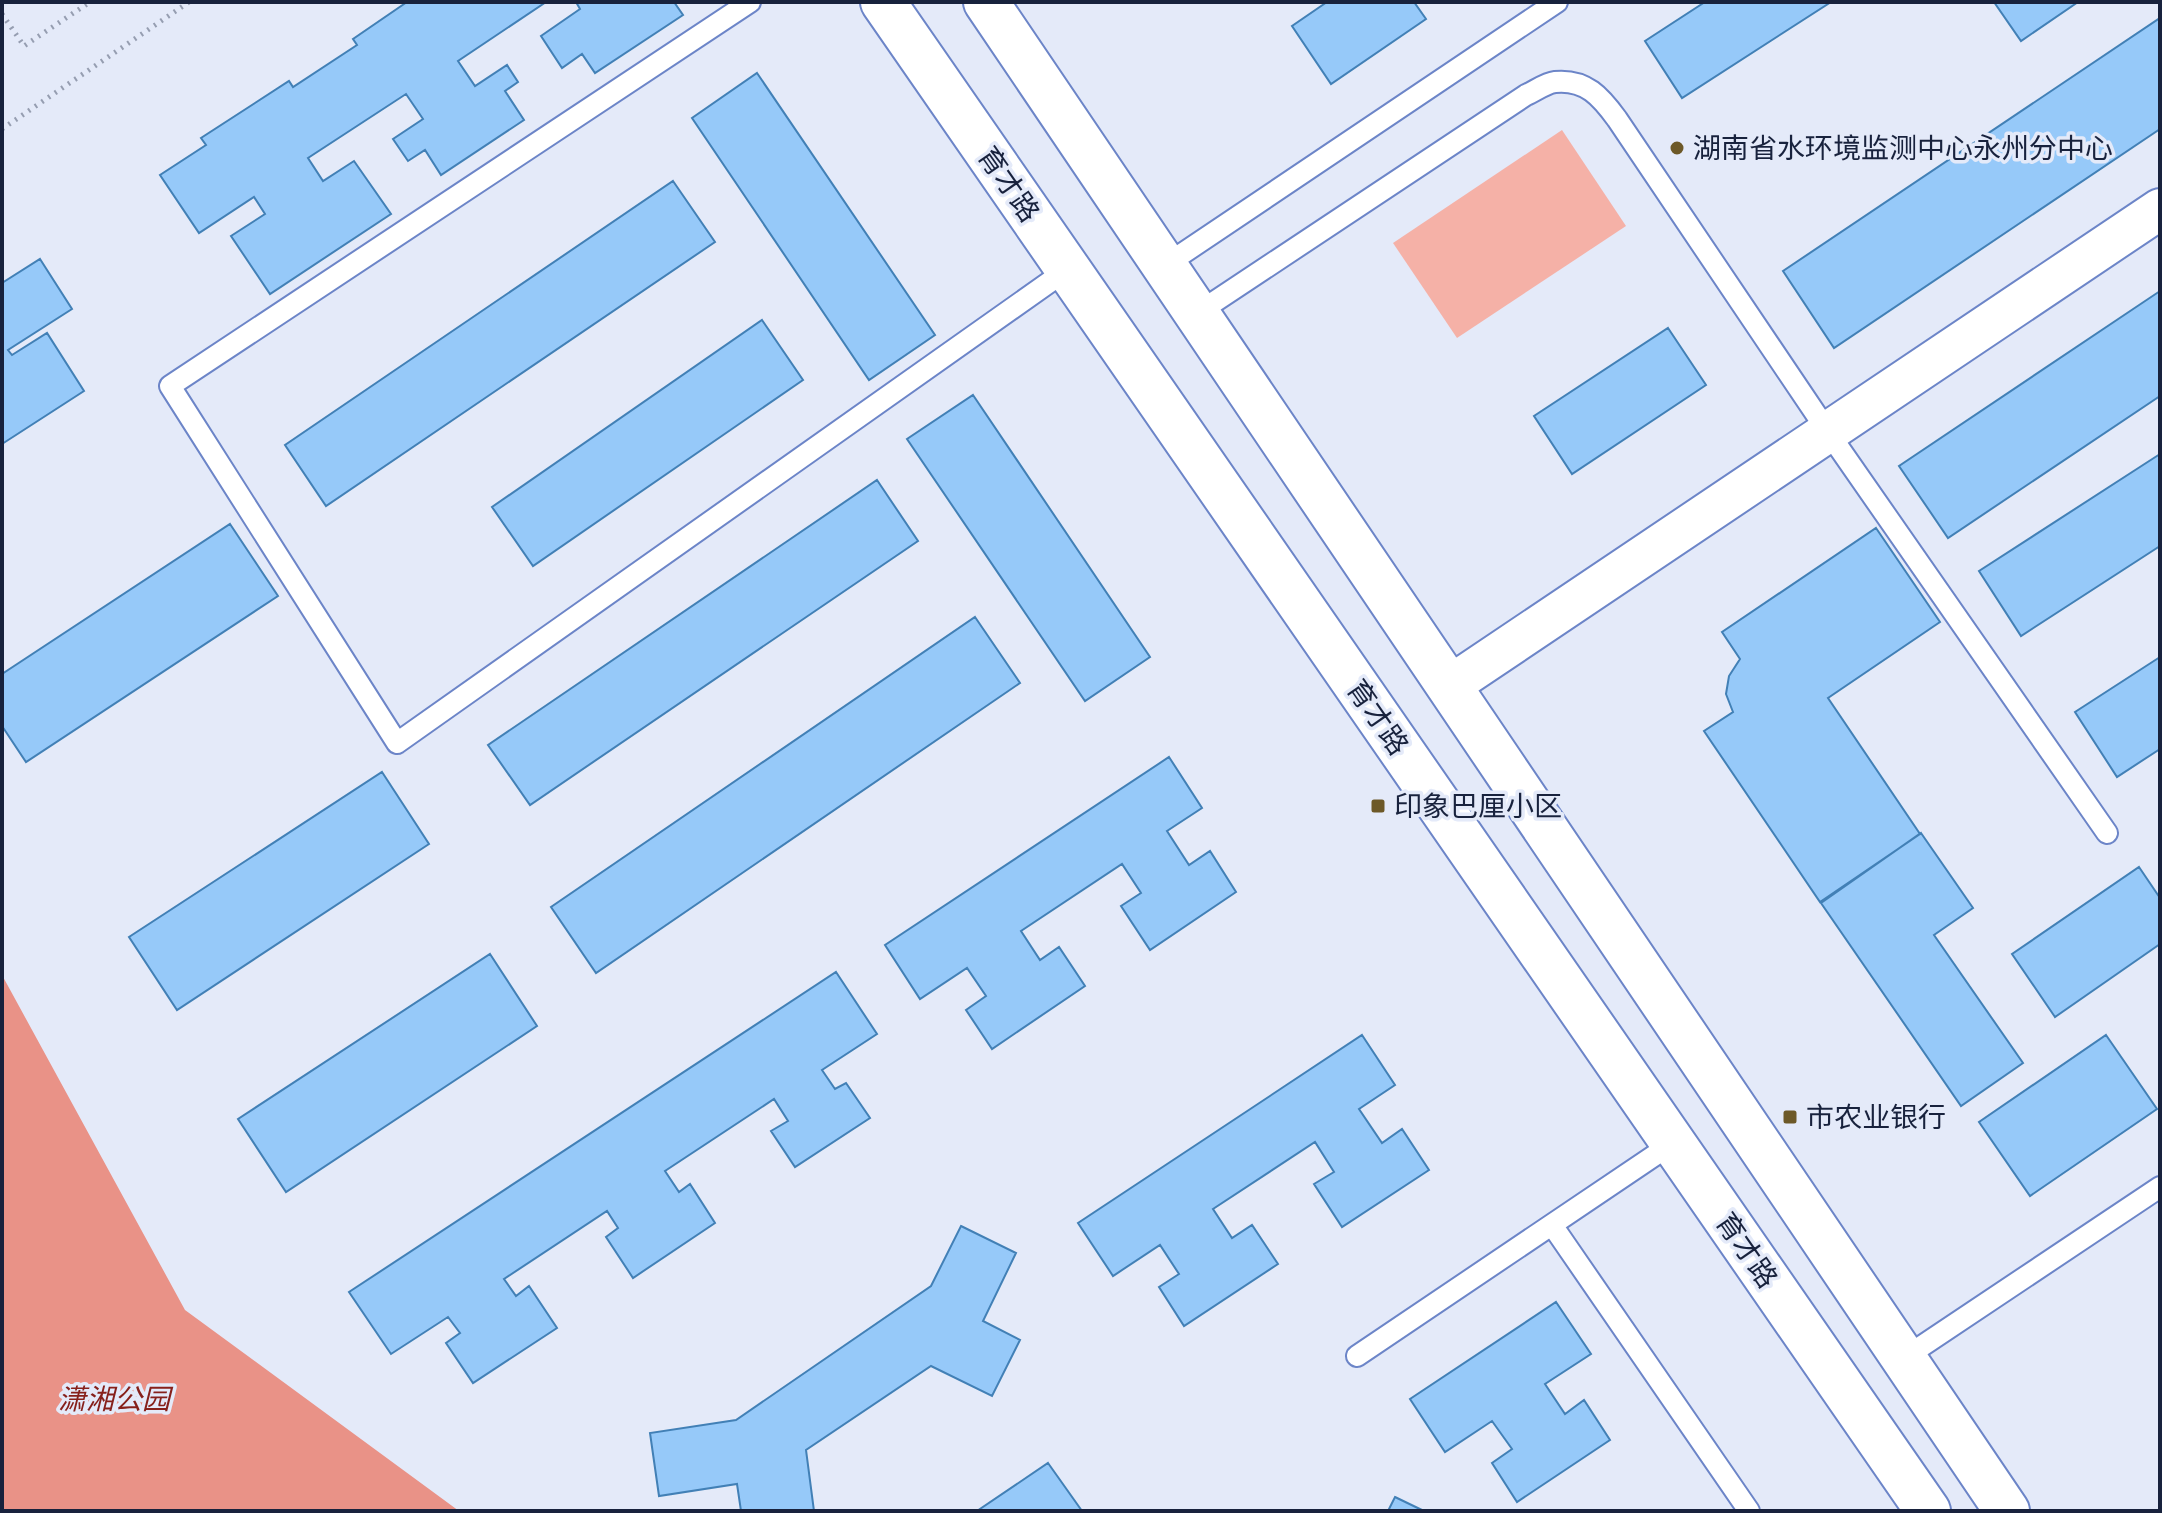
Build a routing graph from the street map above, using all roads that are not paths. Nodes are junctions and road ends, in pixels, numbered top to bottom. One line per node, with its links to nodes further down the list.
1 (750, 2): 7 (lane)
2 (883, 2): 7 (main road, 育才路)
3 (986, 2): 6 (main road)
4 (1557, 2): 6 (lane)
5 (2160, 209): 9 (street)
6 (1164, 266): 8 (main road)
7 (1068, 269): 12 (main road, 育才路)
8 (1196, 314): 9 (lane); 10 (main road)
9 (1828, 432): 10 (street); 11 (lane)
10 (1448, 687): 16 (main road)
11 (2107, 833)
12 (1673, 1143): 14 (lane); 18 (main road, 育才路)
13 (2160, 1187): 16 (lane)
14 (1552, 1225): 15 (lane); 19 (lane)
15 (1357, 1356)
16 (1904, 1358): 17 (main road)
17 (1985, 1479): 18 (main road); 20 (main road)
18 (1919, 1499)
19 (1749, 1511)
20 (2036, 1511)

